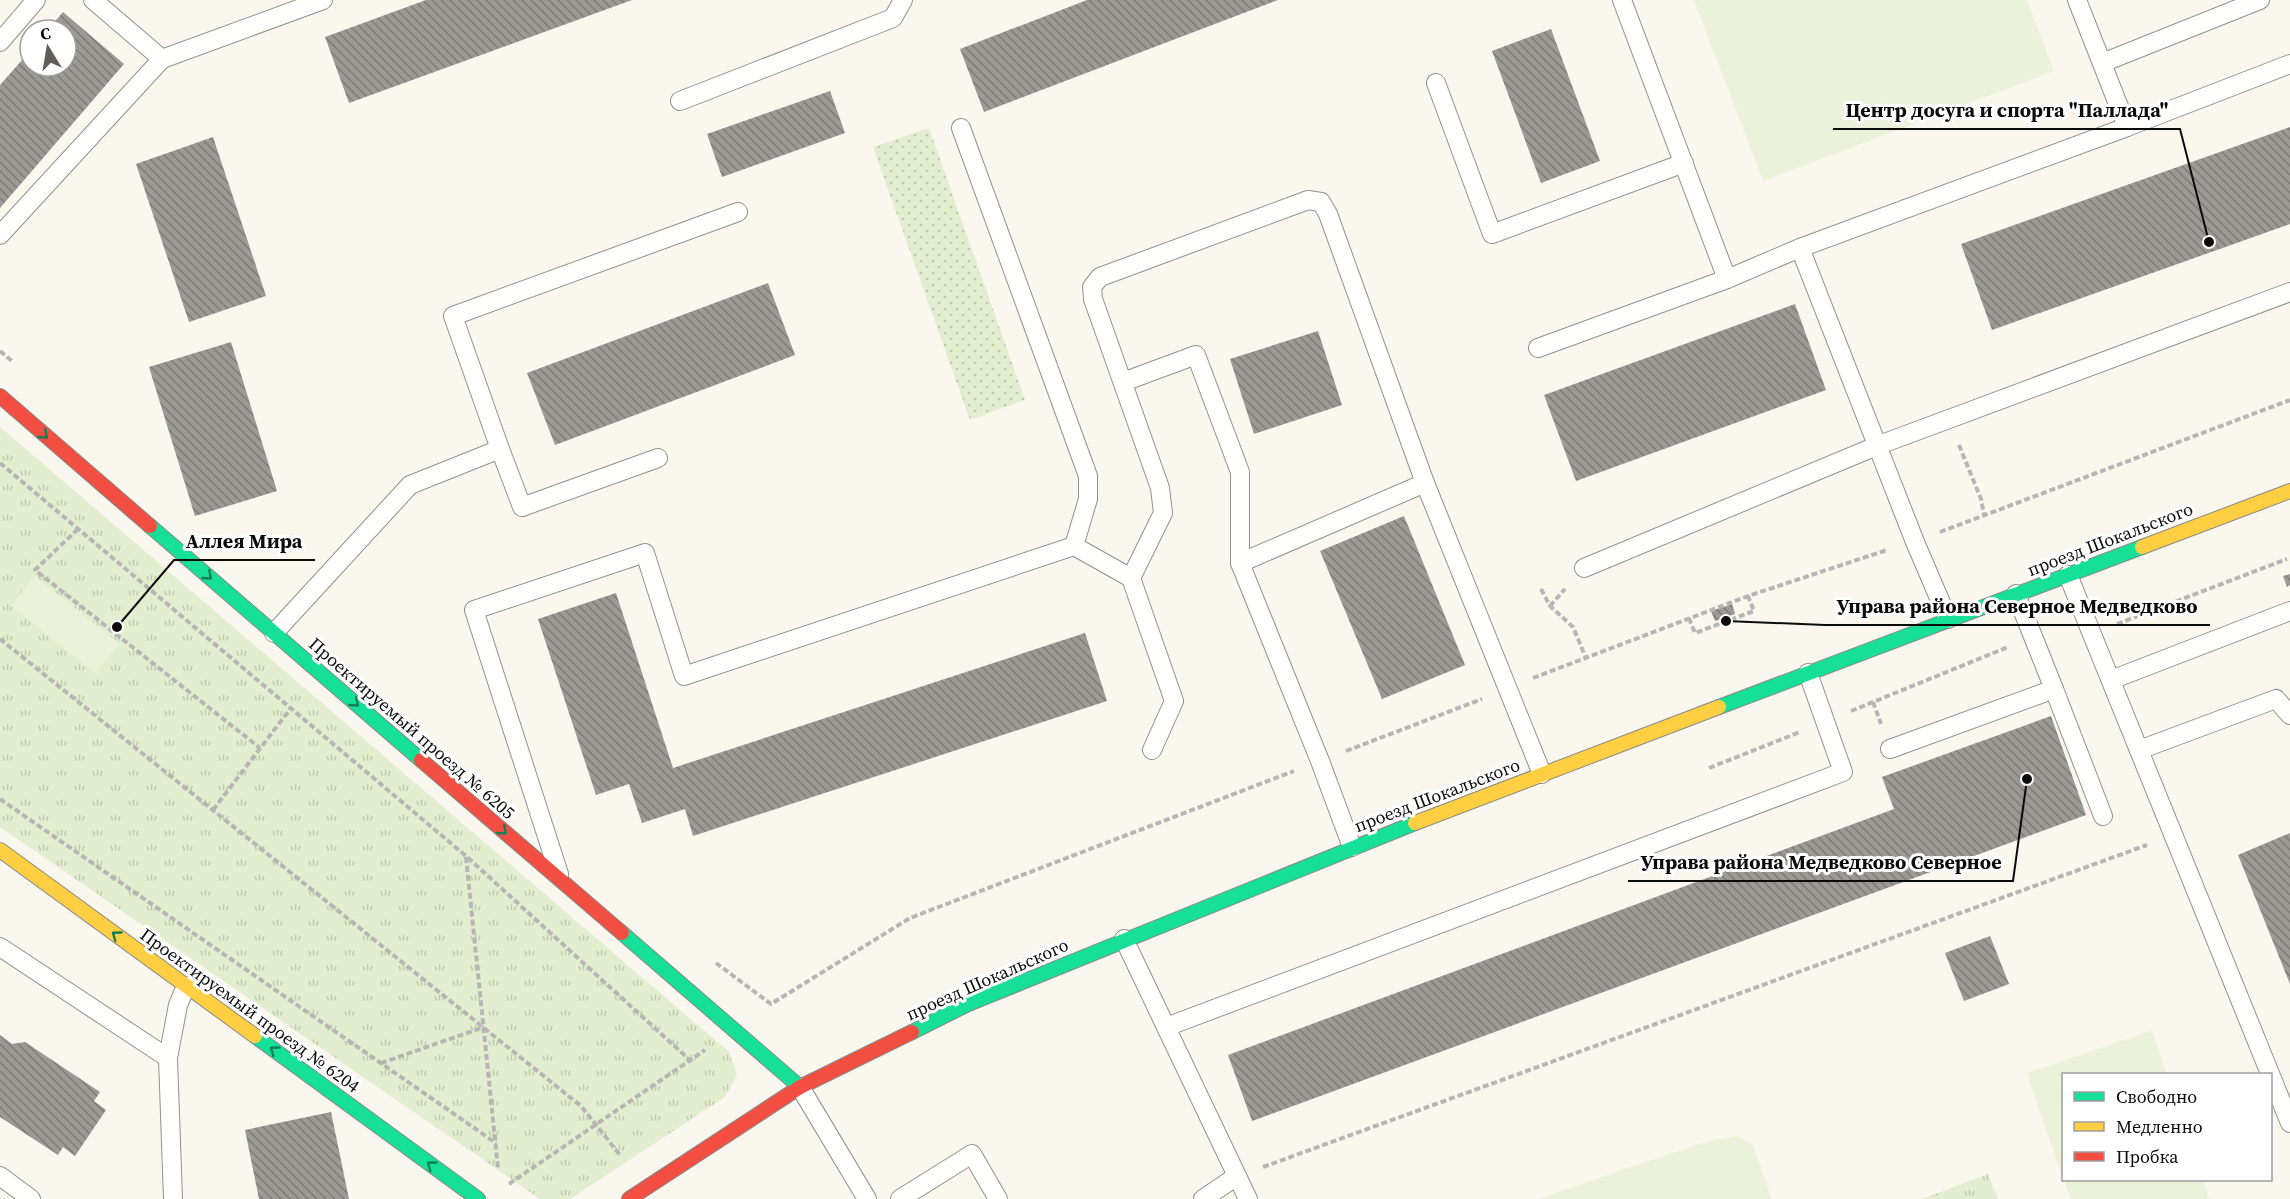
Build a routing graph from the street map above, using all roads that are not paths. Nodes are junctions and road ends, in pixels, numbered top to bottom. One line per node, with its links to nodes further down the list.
1 (36, 0): 8 (lane)
2 (93, 0): 9 (lane)
3 (323, 0): 9 (lane)
4 (903, 0): 13 (lane)
5 (1622, 0): 16 (lane)
6 (2077, 0): 10 (lane)
7 (2260, 0): 10 (lane)
8 (0, 42)
9 (162, 58): 18 (lane)
10 (2102, 63): 14 (lane)
11 (2290, 64): 14 (lane)
12 (1436, 83): 16 (lane)
13 (680, 101)
14 (2127, 127): 19 (lane)
15 (961, 128): 30 (lane)
16 (1684, 163): 20 (lane)
17 (738, 212): 26 (lane)
18 (0, 235)
19 (1800, 248): 20 (lane); 25 (lane)
20 (1727, 279): 22 (lane)
21 (2290, 292): 25 (lane)
22 (1538, 348)
23 (1123, 382): 28 (lane); 31 (lane); 34 (lane)
24 (0, 396): 38 (street, Проектируемый проезд № 6205, one-way to 38)
25 (1879, 446): 32 (lane); 37 (lane)
26 (500, 449): 27 (lane); 38 (lane)
27 (658, 458)
28 (1425, 483): 31 (lane); 46 (lane)
29 (2290, 491): 33 (street, проезд Шокальского)
30 (1074, 546): 34 (lane); 50 (lane)
31 (1240, 563): 48 (lane)
32 (1584, 568)
33 (2068, 575): 35 (street, проезд Шокальского); 40 (lane)
34 (1131, 578): 44 (lane)
35 (2016, 594): 37 (street, проезд Шокальского); 41 (lane)
36 (2290, 610): 40 (lane)
37 (1948, 619): 39 (street, проезд Шокальского)
38 (274, 633): 50 (street, Проектируемый проезд № 6205, one-way to 50)
39 (1808, 673): 46 (street, проезд Шокальского); 54 (lane)
40 (2111, 680): 45 (lane)
41 (2054, 689): 43 (lane); 47 (lane)
42 (2290, 715): 45 (lane)
43 (1890, 749)
44 (1152, 750)
45 (2139, 750): 56 (lane)
46 (1542, 774): 48 (street, проезд Шокальского)
47 (2103, 816)
48 (1352, 847): 51 (street, проезд Шокальского)
49 (0, 850): 53 (street, Проектируемый проезд № 6204, one-way to 49)
50 (562, 881): 58 (street, Проектируемый проезд № 6205)
51 (1124, 939): 54 (lane); 58 (street, проезд Шокальского)
52 (0, 947): 55 (lane)
53 (186, 986): 55 (lane); 64 (street, Проектируемый проезд № 6204, one-way to 53)
54 (1166, 1027): 61 (lane)
55 (168, 1058): 63 (lane)
56 (2270, 1073)
57 (2272, 1078): 59 (lane)
58 (800, 1087): 65 (street, проезд Шокальского); 66 (lane)
59 (2290, 1123)
60 (0, 1176): 62 (lane)
61 (1237, 1176): 69 (lane); 70 (lane)
62 (31, 1199)
63 (173, 1199)
64 (478, 1199)
65 (629, 1199)
66 (867, 1199)
67 (900, 1199): 68 (lane)
68 (998, 1199)
69 (1203, 1199)
70 (1248, 1199)

